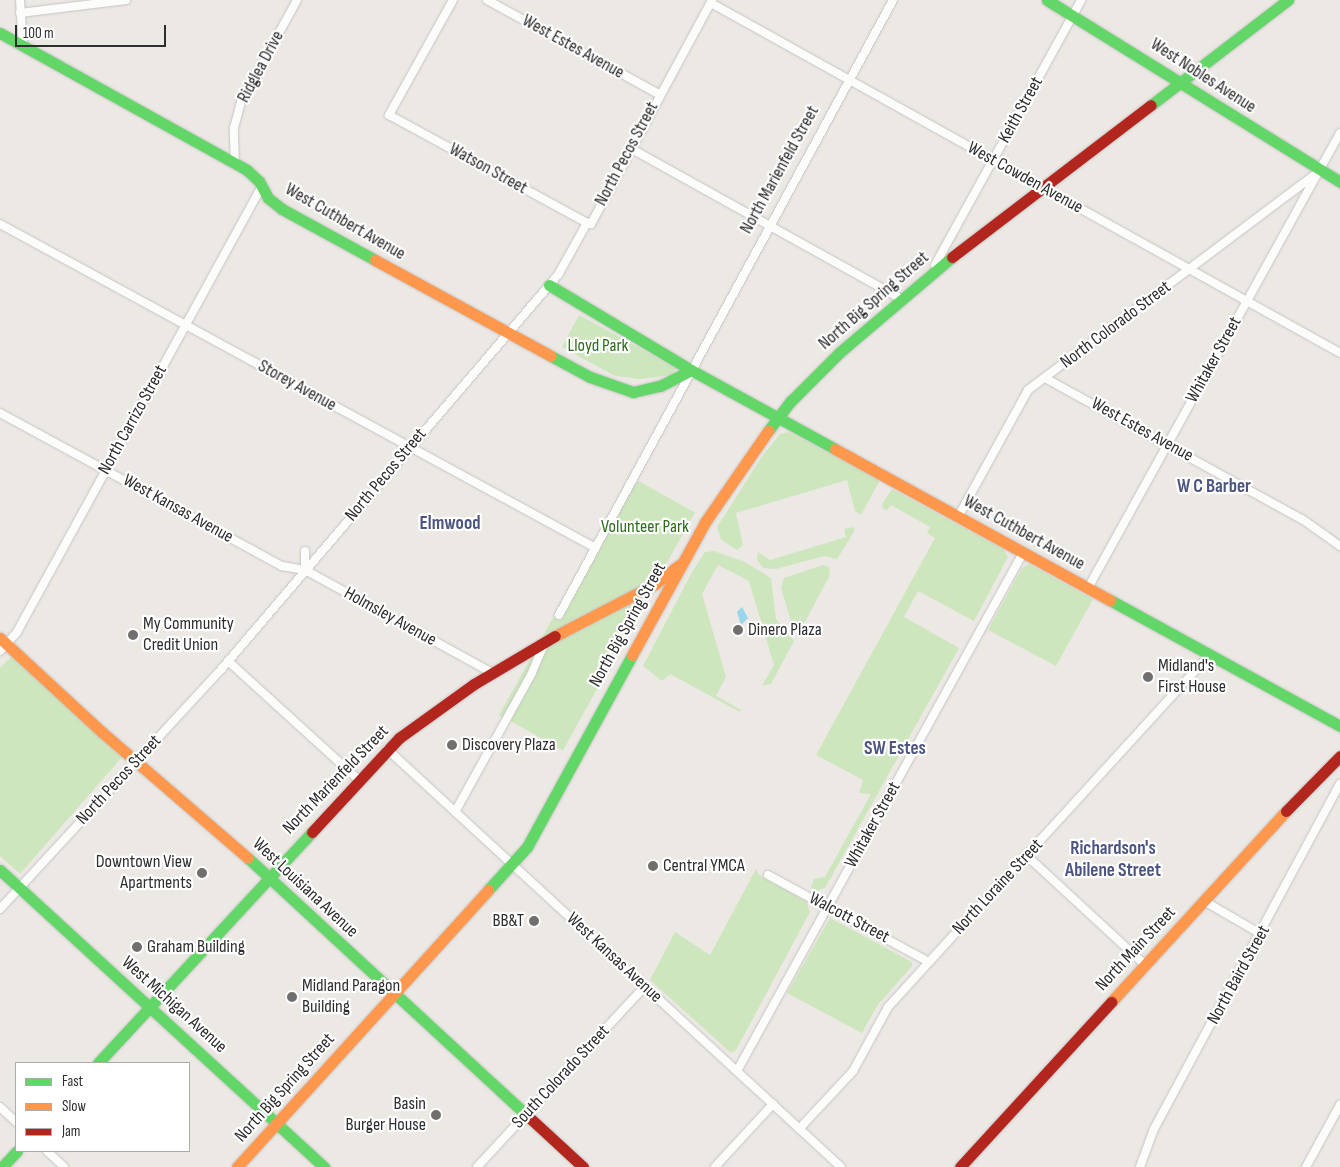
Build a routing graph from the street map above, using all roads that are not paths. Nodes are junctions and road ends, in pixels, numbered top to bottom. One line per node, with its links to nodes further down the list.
1 (20, 0): 11 (street)
2 (126, 0): 11 (street)
3 (297, 0): 21 (street, Ridglea Drive)
4 (453, 0): 26 (street, Watson Street)
5 (487, 0): 17 (street, West Estes Avenue)
6 (893, 0): 15 (street, North Marienfeld Street)
7 (1047, 0): 12 (main road, West Nobles Avenue)
8 (1082, 0): 12 (street, Keith Street)
9 (1288, 0): 16 (main road, North Big Spring Street)
10 (712, 2): 15 (street, West Cowden Avenue); 17 (street, North Pecos Street)
11 (20, 13): 14 (street)
12 (1074, 14): 16 (main road, West Nobles Avenue); 20 (street, Keith Street)
13 (0, 33): 14 (main road, West Cuthbert Avenue)
14 (23, 46): 21 (main road, West Cuthbert Avenue)
15 (849, 80): 20 (street, West Cowden Avenue); 28 (street, North Marienfeld Street)
16 (1180, 82): 22 (main road, West Nobles Avenue); 25 (main road, North Big Spring Street)
17 (659, 94): 19 (street, North Pecos Street)
18 (1340, 133): 22 (street, Whitaker Street)
19 (630, 148): 26 (street, North Pecos Street); 28 (street)
20 (993, 160): 25 (street, West Cowden Avenue); 30 (street, Keith Street)
21 (236, 165): 24 (main road, West Cuthbert Avenue)
22 (1319, 171): 23 (main road, West Nobles Avenue); 29 (street, North Colorado Street); 33 (street, Whitaker Street)
23 (1340, 182)
24 (262, 186): 34 (street, North Carrizo Street); 35 (main road, West Cuthbert Avenue)
25 (1044, 188): 29 (street, West Cowden Avenue); 30 (main road, North Big Spring Street)
26 (587, 223): 31 (street, North Pecos Street)
27 (0, 224): 34 (street, Storey Avenue)
28 (770, 226): 32 (street); 37 (street, North Marienfeld Street)
29 (1190, 269): 33 (street, West Cowden Avenue); 38 (street, North Colorado Street)
30 (931, 273): 32 (main road, North Big Spring Street)
31 (549, 285): 35 (street, North Pecos Street); 37 (main road, West Cuthbert Avenue)
32 (900, 299): 40 (main road, North Big Spring Street)
33 (1246, 301): 36 (street, West Cowden Avenue); 41 (street, Whitaker Street)
34 (186, 324): 42 (street, Storey Avenue); 43 (street, North Carrizo Street)
35 (508, 332): 37 (main road, West Cuthbert Avenue); 42 (street, North Pecos Street)
36 (1340, 352)
37 (691, 370): 40 (main road, West Cuthbert Avenue); 46 (street, North Marienfeld Street)
38 (1045, 378): 41 (street, West Estes Avenue); 44 (street, North Colorado Street)
39 (0, 413): 43 (street, West Kansas Avenue)
40 (777, 417): 44 (main road, West Cuthbert Avenue); 49 (main road, North Big Spring Street)
41 (1168, 445): 45 (street, West Estes Avenue); 51 (street, Whitaker Street)
42 (410, 448): 46 (street, Storey Avenue); 50 (street, North Pecos Street)
43 (106, 470): 50 (street, West Kansas Avenue); 54 (street, North Carrizo Street)
44 (958, 517): 48 (main road, West Cuthbert Avenue)
45 (1340, 546)
46 (594, 547): 52 (street, North Marienfeld Street)
47 (305, 551): 50 (street)
48 (1023, 552): 51 (main road, West Cuthbert Avenue); 72 (street, Whitaker Street)
49 (681, 564): 53 (main road, North Marienfeld Street); 66 (main road, North Big Spring Street)
50 (305, 570): 56 (street, North Pecos Street); 57 (street, Holmsley Avenue)
51 (1088, 588): 55 (main road, West Cuthbert Avenue)
52 (559, 615)
53 (546, 641): 57 (main road, North Marienfeld Street); 64 (street)
54 (2, 644): 61 (main road, West Louisiana Avenue)
55 (1209, 655): 58 (main road, West Cuthbert Avenue); 65 (street, North Loraine Street)
56 (228, 661): 61 (street, North Pecos Street); 62 (street)
57 (492, 673): 59 (main road, North Marienfeld Street)
58 (1340, 726)
59 (387, 749): 62 (main road, North Marienfeld Street); 64 (street, West Kansas Avenue)
60 (1340, 756): 71 (main road, North Main Street)
61 (137, 760): 69 (main road, West Louisiana Avenue); 70 (street, North Pecos Street)
62 (359, 780): 69 (main road, North Marienfeld Street)
63 (1340, 784): 74 (street, North Baird Street)
64 (455, 812): 66 (street, West Kansas Avenue)
65 (1027, 856): 75 (street, North Loraine Street); 76 (street)
66 (511, 863): 77 (street, West Kansas Avenue); 78 (main road, North Big Spring Street)
67 (0, 870): 70 (main road, West Michigan Avenue)
68 (768, 875): 72 (street, Walcott Street)
69 (268, 878): 78 (main road, West Louisiana Avenue); 79 (main road, North Marienfeld Street)
70 (20, 888): 73 (street, North Pecos Street); 79 (main road, West Michigan Avenue)
71 (1204, 901): 74 (street); 76 (main road, North Main Street)
72 (828, 906): 75 (street, Walcott Street); 81 (street, Whitaker Street)
73 (0, 909)
74 (1261, 934): 100 (street, North Baird Street)
75 (929, 962): 88 (street, North Loraine Street)
76 (1145, 965): 99 (main road, North Main Street)
77 (645, 986): 81 (street, West Kansas Avenue); 85 (street, South Colorado Street)
78 (394, 994): 85 (main road, West Louisiana Avenue); 87 (main road, North Big Spring Street)
79 (150, 1007): 80 (main road, North Marienfeld Street); 87 (main road, West Michigan Avenue)
80 (99, 1062)
81 (737, 1071): 82 (street, West Kansas Avenue)
82 (773, 1104): 88 (street, West Kansas Avenue); 97 (street)
83 (1340, 1105): 101 (street)
84 (0, 1108): 86 (street)
85 (526, 1114): 95 (street, South Colorado Street); 96 (main road, West Louisiana Avenue)
86 (15, 1121)
87 (276, 1123): 93 (main road, North Big Spring Street); 94 (main road, West Michigan Avenue)
88 (799, 1129): 98 (street, West Kansas Avenue)
89 (16, 1152): 91 (main road)
90 (48, 1152): 92 (street)
91 (2, 1167)
92 (64, 1167)
93 (237, 1167)
94 (324, 1167)
95 (477, 1167)
96 (584, 1167)
97 (715, 1167)
98 (841, 1167)
99 (960, 1167)
100 (1140, 1167)
101 (1306, 1167)

